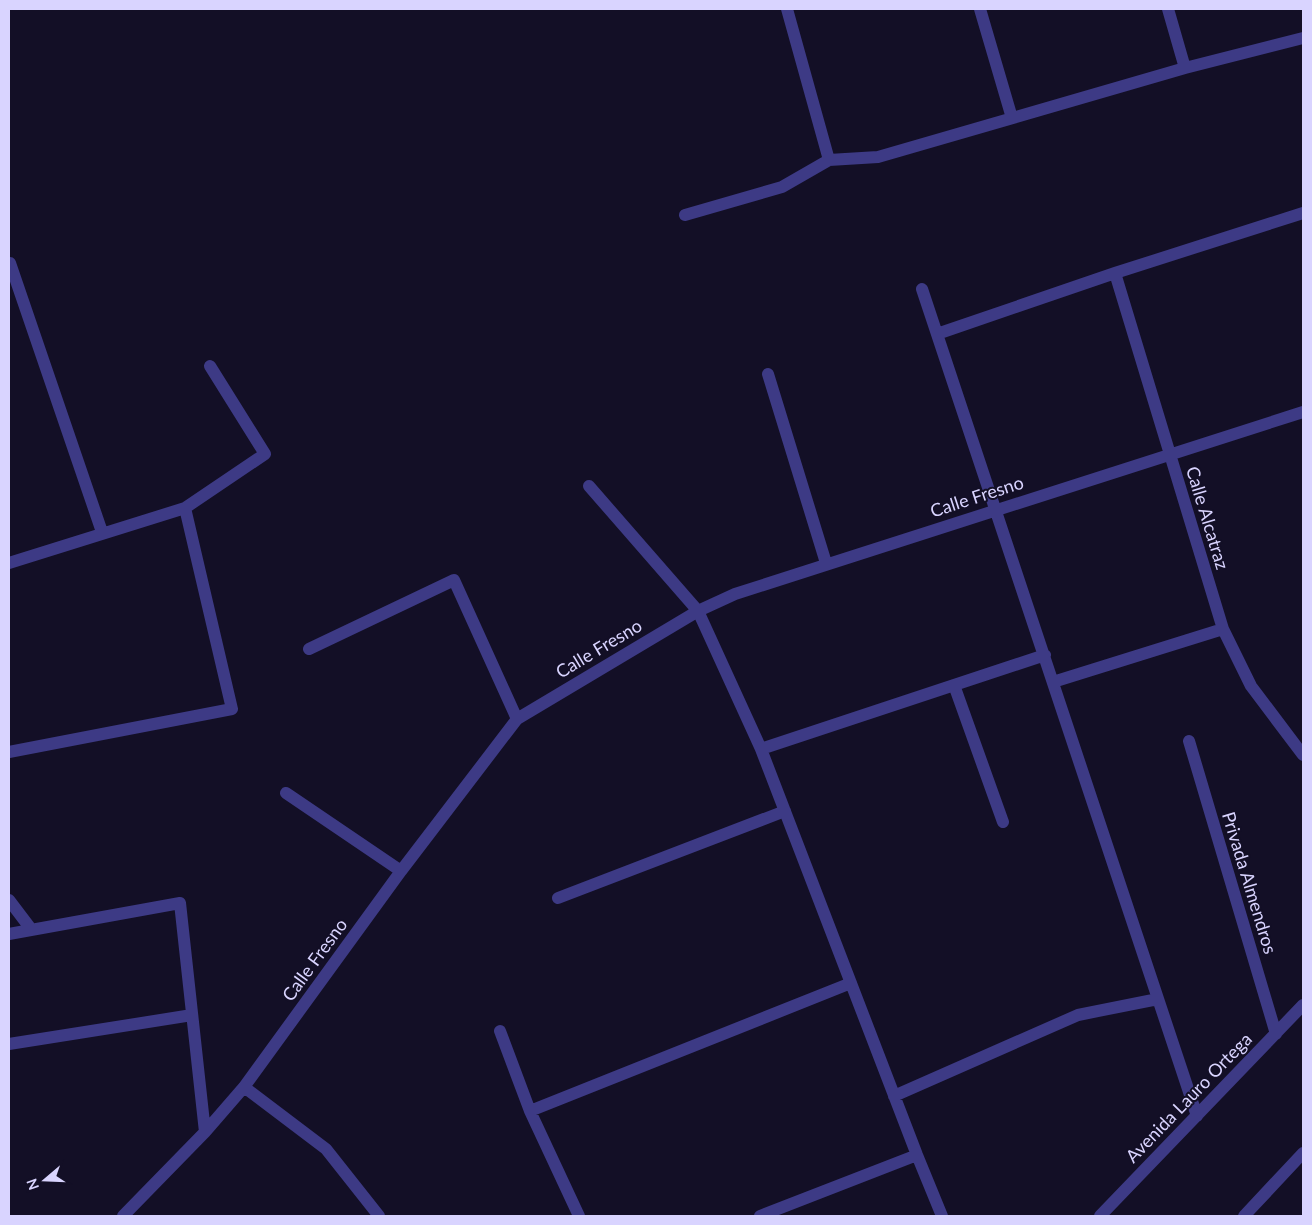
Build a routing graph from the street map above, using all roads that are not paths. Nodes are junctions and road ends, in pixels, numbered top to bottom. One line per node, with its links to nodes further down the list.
1 (786, 9): 7 (street)
2 (980, 9): 6 (street)
3 (1168, 9): 5 (street)
4 (1303, 38): 5 (street)
5 (1185, 68): 6 (street)
6 (1012, 118): 7 (street)
7 (829, 160): 9 (street)
8 (1303, 213): 11 (street)
9 (685, 215)
10 (10, 263): 21 (street)
11 (1116, 273): 13 (street); 17 (street, Calle Alcatraz)
12 (922, 289): 13 (street)
13 (937, 334): 20 (street)
14 (210, 366): 19 (street)
15 (768, 374): 23 (street)
16 (1303, 412): 17 (street, Calle Fresno)
17 (1170, 454): 20 (street, Calle Fresno); 25 (street, Calle Alcatraz)
18 (589, 486): 24 (street)
19 (185, 508): 21 (street); 33 (street)
20 (995, 510): 23 (street, Calle Fresno); 27 (street)
21 (102, 532): 22 (street)
22 (9, 563)
23 (826, 563): 24 (street, Calle Fresno)
24 (698, 611): 30 (street, Calle Fresno); 32 (street)
25 (1223, 629): 28 (street); 34 (street, Calle Alcatraz)
26 (309, 649): 30 (street)
27 (1045, 655): 28 (street); 29 (street)
28 (1052, 682): 44 (street)
29 (954, 685): 32 (street); 37 (street)
30 (517, 720): 38 (street, Calle Fresno)
31 (1189, 741): 48 (street, Privada Almendros)
32 (761, 749): 36 (street)
33 (9, 752)
34 (1303, 755)
35 (286, 793): 38 (street)
36 (785, 810): 39 (street); 43 (street)
37 (1003, 822)
38 (401, 871): 50 (street, Calle Fresno)
39 (558, 898)
40 (9, 900): 41 (street)
41 (32, 929): 42 (street); 46 (street)
42 (9, 934)
43 (851, 983): 51 (street); 52 (street)
44 (1158, 999): 51 (street); 53 (street)
45 (1300, 1012): 48 (street, Avenida Lauro Ortega)
46 (192, 1015): 49 (street); 54 (street)
47 (500, 1031): 52 (street)
48 (1276, 1034): 53 (street, Avenida Lauro Ortega)
49 (9, 1044)
50 (244, 1088): 54 (street, Calle Fresno); 58 (street)
51 (894, 1096): 56 (street)
52 (530, 1111): 59 (street)
53 (1197, 1116): 62 (street, Avenida Lauro Ortega)
54 (205, 1132): 57 (street, Calle Fresno)
55 (1303, 1153): 63 (street)
56 (917, 1155): 60 (street); 61 (street)
57 (123, 1216)
58 (379, 1216)
59 (579, 1216)
60 (760, 1216)
61 (942, 1216)
62 (1100, 1216)
63 (1244, 1216)

